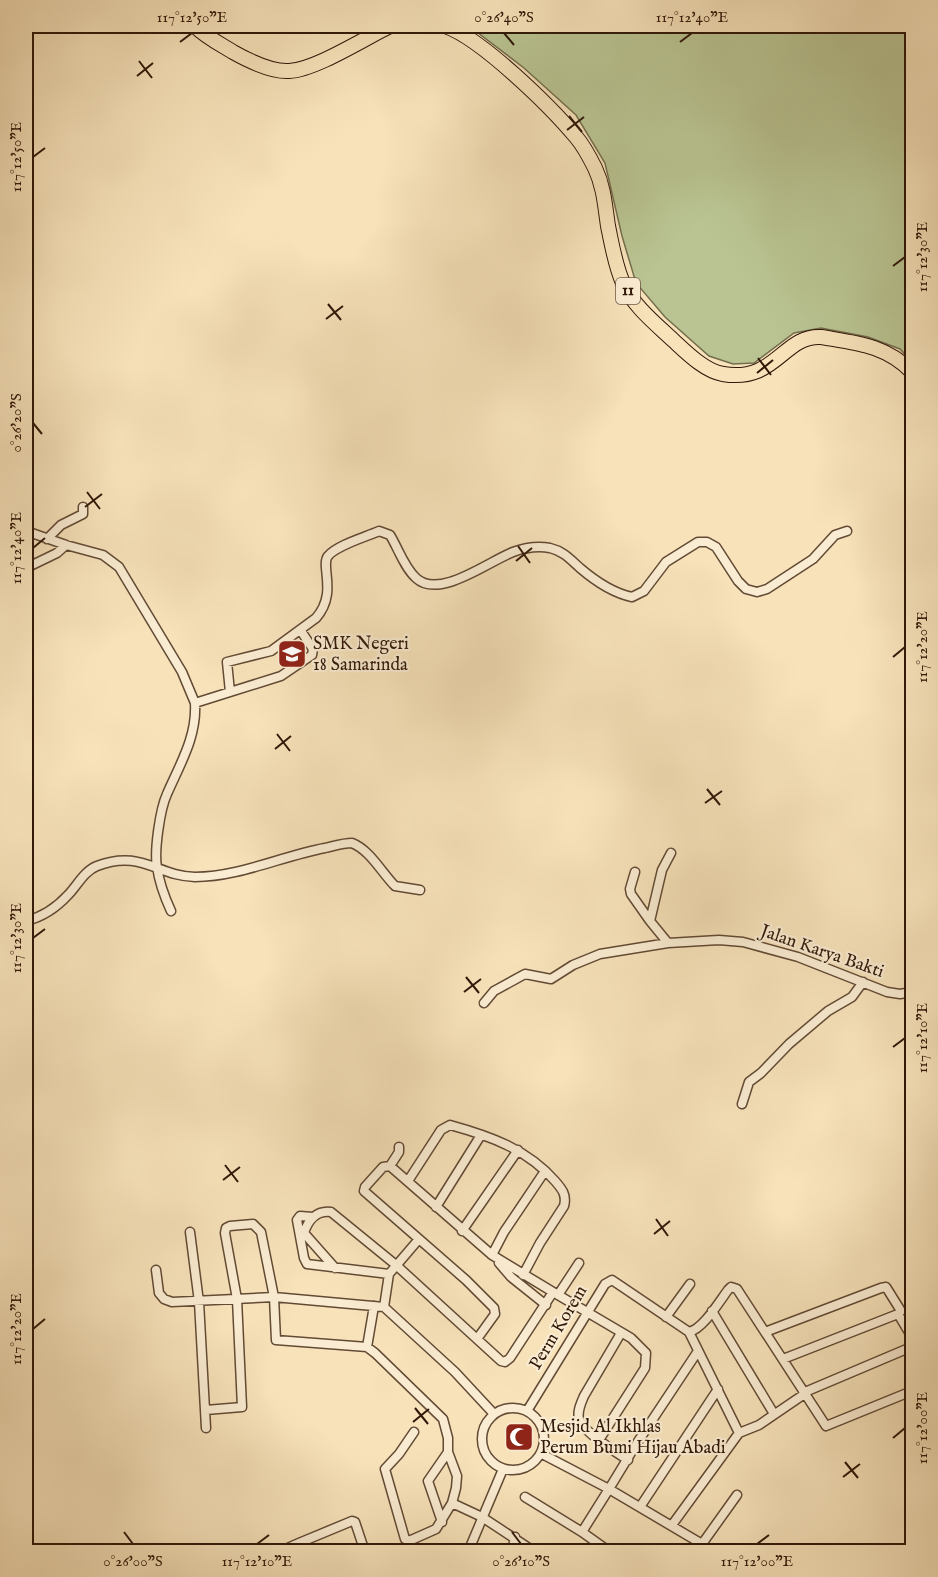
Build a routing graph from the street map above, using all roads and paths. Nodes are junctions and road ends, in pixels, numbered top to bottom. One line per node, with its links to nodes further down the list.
1 (195, 26): 3 (highway)
2 (445, 26): 4 (highway, 11)
3 (384, 27)
4 (912, 372)
5 (83, 507): 8 (street)
6 (26, 531): 8 (street)
7 (847, 531): 11 (street)
8 (47, 539): 9 (street)
9 (66, 545): 10 (street); 13 (street)
10 (26, 568)
11 (301, 631): 12 (street); 12 (street)
12 (230, 692): 13 (street)
13 (195, 703): 15 (street)
14 (671, 853): 20 (street)
15 (156, 866): 17 (street); 18 (street); 19 (street)
16 (635, 872): 20 (street)
17 (420, 890)
18 (171, 911)
19 (26, 921)
20 (650, 921): 21 (street)
21 (668, 943): 22 (street, Jalan Karya Bakti); 24 (street, Jalan Karya Bakti)
22 (863, 982): 23 (street, Jalan Karya Bakti); 25 (street)
23 (912, 992)
24 (484, 1004)
25 (742, 1104)
26 (481, 1135): 28 (street); 31 (street); 32 (street)
27 (399, 1147): 29 (street)
28 (518, 1150): 30 (street); 33 (street)
29 (390, 1166): 31 (street); 36 (street)
30 (545, 1171): 37 (street); 43 (street)
31 (408, 1181): 32 (street)
32 (436, 1207): 33 (street)
33 (462, 1231): 37 (street)
34 (190, 1232): 48 (street)
35 (302, 1234): 39 (street); 40 (street); 40 (street)
36 (419, 1239): 39 (street); 59 (street)
37 (493, 1255): 43 (street); 49 (street)
38 (579, 1263): 45 (street)
39 (396, 1265): 42 (street); 59 (street)
40 (335, 1268): 42 (street)
41 (156, 1270): 48 (street)
42 (389, 1274): 51 (street)
43 (523, 1275): 45 (street)
44 (690, 1284): 55 (street)
45 (555, 1293): 49 (street); 53 (street)
46 (274, 1297): 47 (street); 47 (street); 50 (street); 61 (street)
47 (237, 1299): 48 (street); 67 (street)
48 (199, 1302): 67 (street)
49 (546, 1305): 59 (street)
50 (374, 1306): 51 (street); 61 (street)
51 (384, 1307): 69 (street)
52 (712, 1311): 56 (street); 57 (street); 70 (street)
53 (588, 1313): 55 (street, Perm Korem); 58 (street); 68 (street, Perm Korem)
54 (898, 1314): 57 (street); 60 (street); 63 (street)
55 (666, 1317): 56 (street, Perm Korem)
56 (689, 1332): 62 (street)
57 (765, 1332): 63 (street)
58 (621, 1333): 74 (street); 74 (street)
59 (477, 1339)
60 (912, 1343): 66 (street)
61 (367, 1347): 75 (street)
62 (698, 1351): 64 (street); 77 (street)
63 (783, 1359): 66 (street)
64 (718, 1389): 73 (street); 83 (street)
65 (912, 1391): 66 (street)
66 (804, 1392): 70 (street)
67 (206, 1410): 71 (street)
68 (527, 1411): 69 (street); 76 (street)
69 (494, 1414): 78 (street)
70 (774, 1414): 73 (street)
71 (206, 1428)
72 (414, 1432): 85 (street)
73 (739, 1433): 86 (street)
74 (599, 1440): 77 (street)
75 (448, 1452): 82 (street); 85 (street)
76 (542, 1454): 78 (street); 79 (street)
77 (627, 1460): 79 (street)
78 (503, 1469): 84 (street)
79 (609, 1489): 83 (street); 87 (street)
80 (737, 1496): 86 (street)
81 (525, 1497): 87 (street)
82 (452, 1503): 84 (street); 85 (street)
83 (640, 1507): 86 (street)
84 (482, 1517): 88 (street); 92 (street)
85 (442, 1522)
86 (672, 1525)
87 (582, 1532): 95 (street)
88 (518, 1540): 93 (street); 94 (street)
89 (301, 1547): 90 (street); 91 (street)
90 (279, 1551)
91 (365, 1551)
92 (467, 1551)
93 (512, 1551)
94 (535, 1551)
95 (610, 1551)

